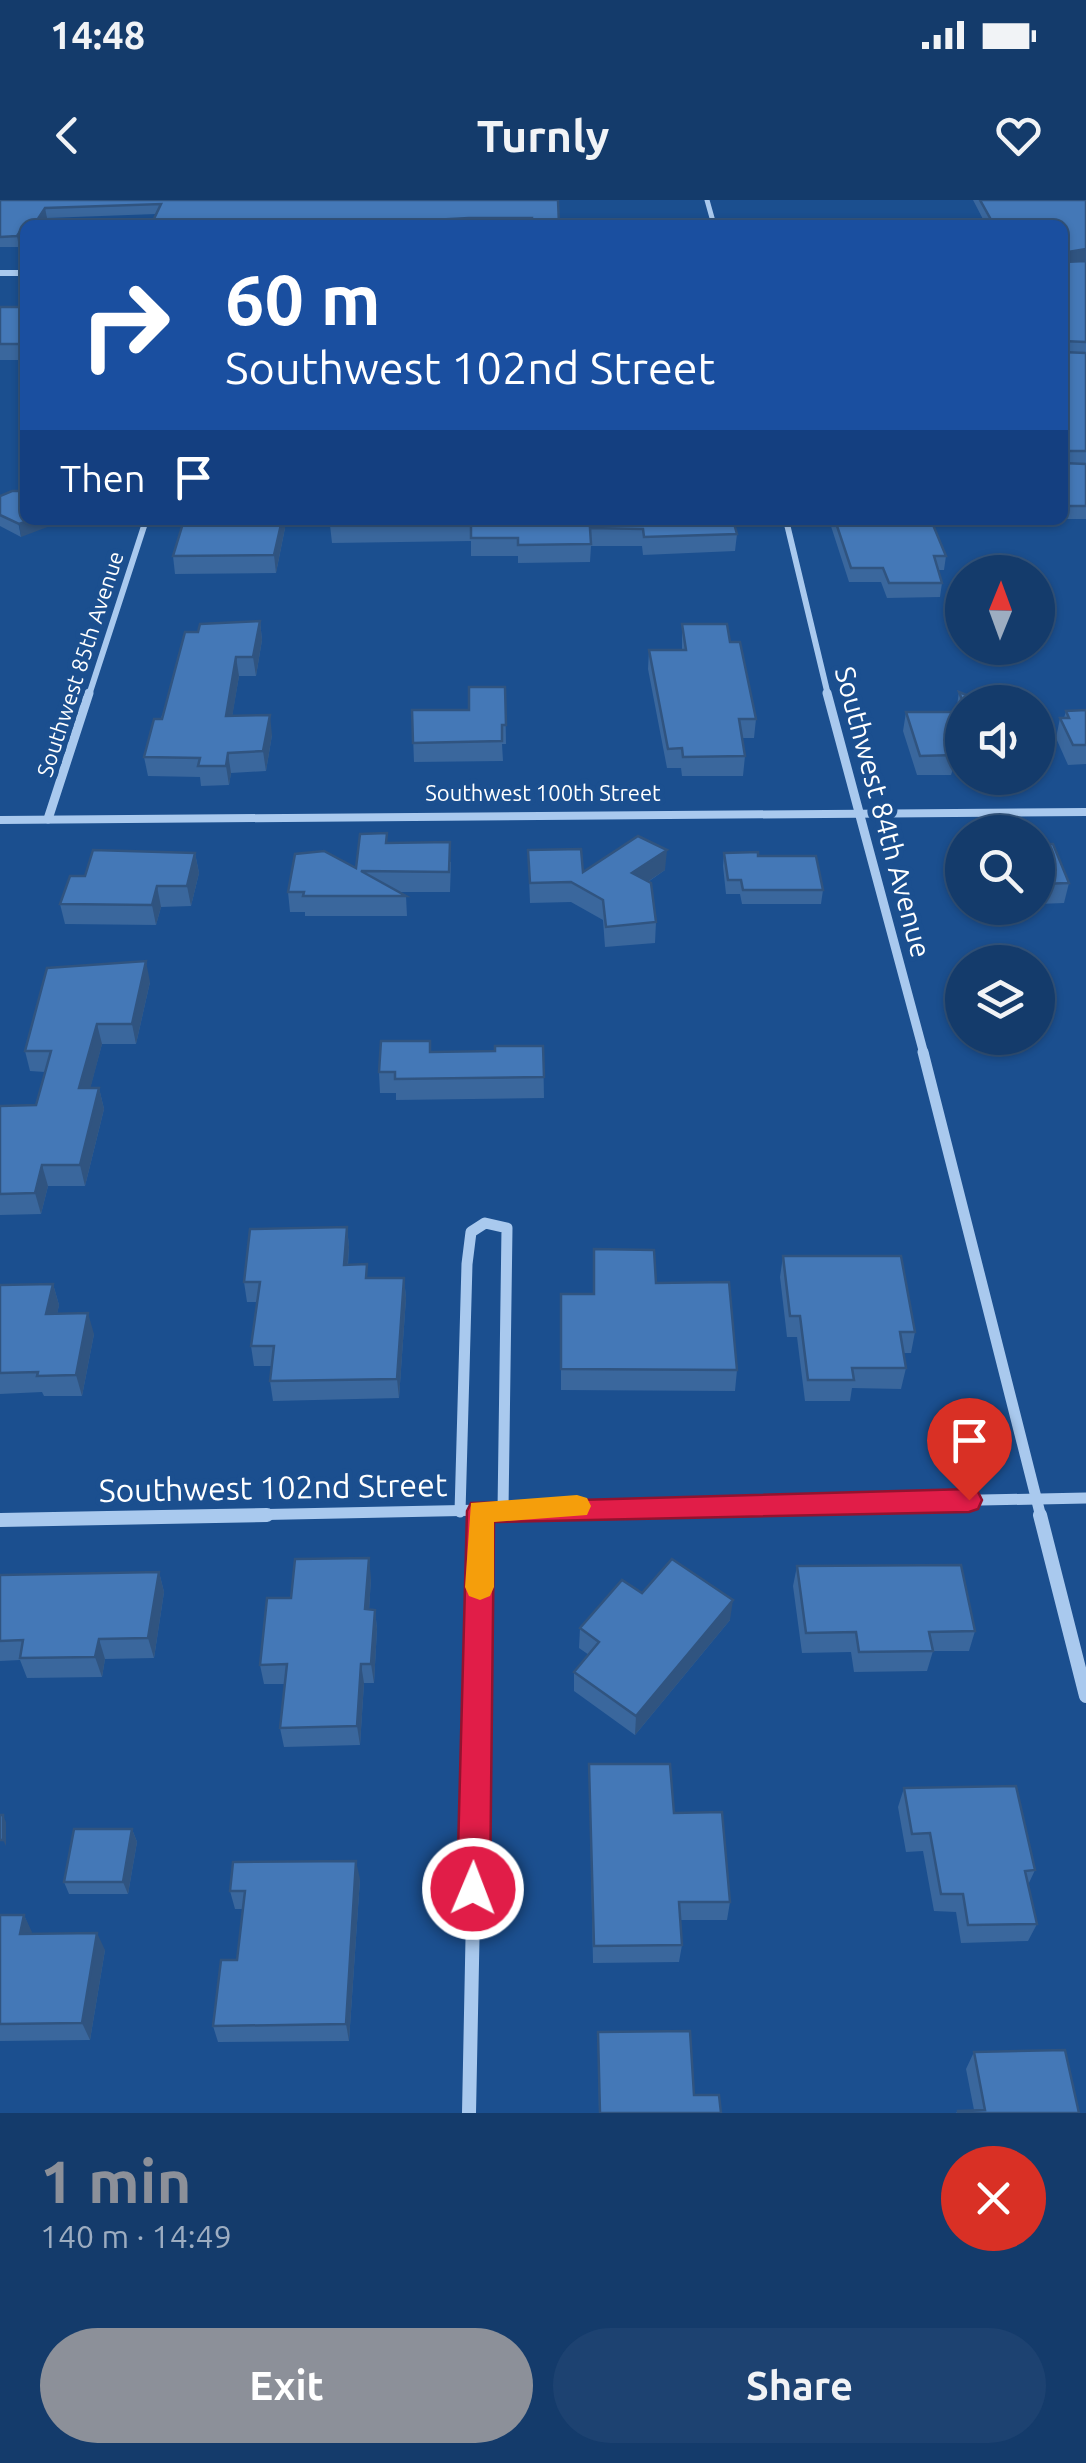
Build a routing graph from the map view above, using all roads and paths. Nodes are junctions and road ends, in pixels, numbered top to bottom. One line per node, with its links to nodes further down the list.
1 (144, 525): 6 (street, Southwest 85th Avenue)
2 (787, 525): 4 (street, Southwest 84th Avenue)
3 (1086, 812): 4 (street, Southwest 100th Street)
4 (860, 813): 6 (street, Southwest 100th Street); 8 (street, Southwest 84th Avenue)
5 (0, 820): 6 (street, Southwest 100th Street)
6 (48, 820)
7 (1086, 1498): 8 (street, Southwest 102nd Street)
8 (1037, 1499): 9 (street, Southwest 102nd Street); 13 (street, Southwest 84th Avenue)
9 (503, 1510): 10 (street, Southwest 102nd Street); 11 (street)
10 (480, 1511): 11 (street, Southwest 102nd Street); 14 (street)
11 (460, 1512): 12 (street, Southwest 102nd Street)
12 (0, 1520)
13 (1086, 1696)
14 (469, 2113)

